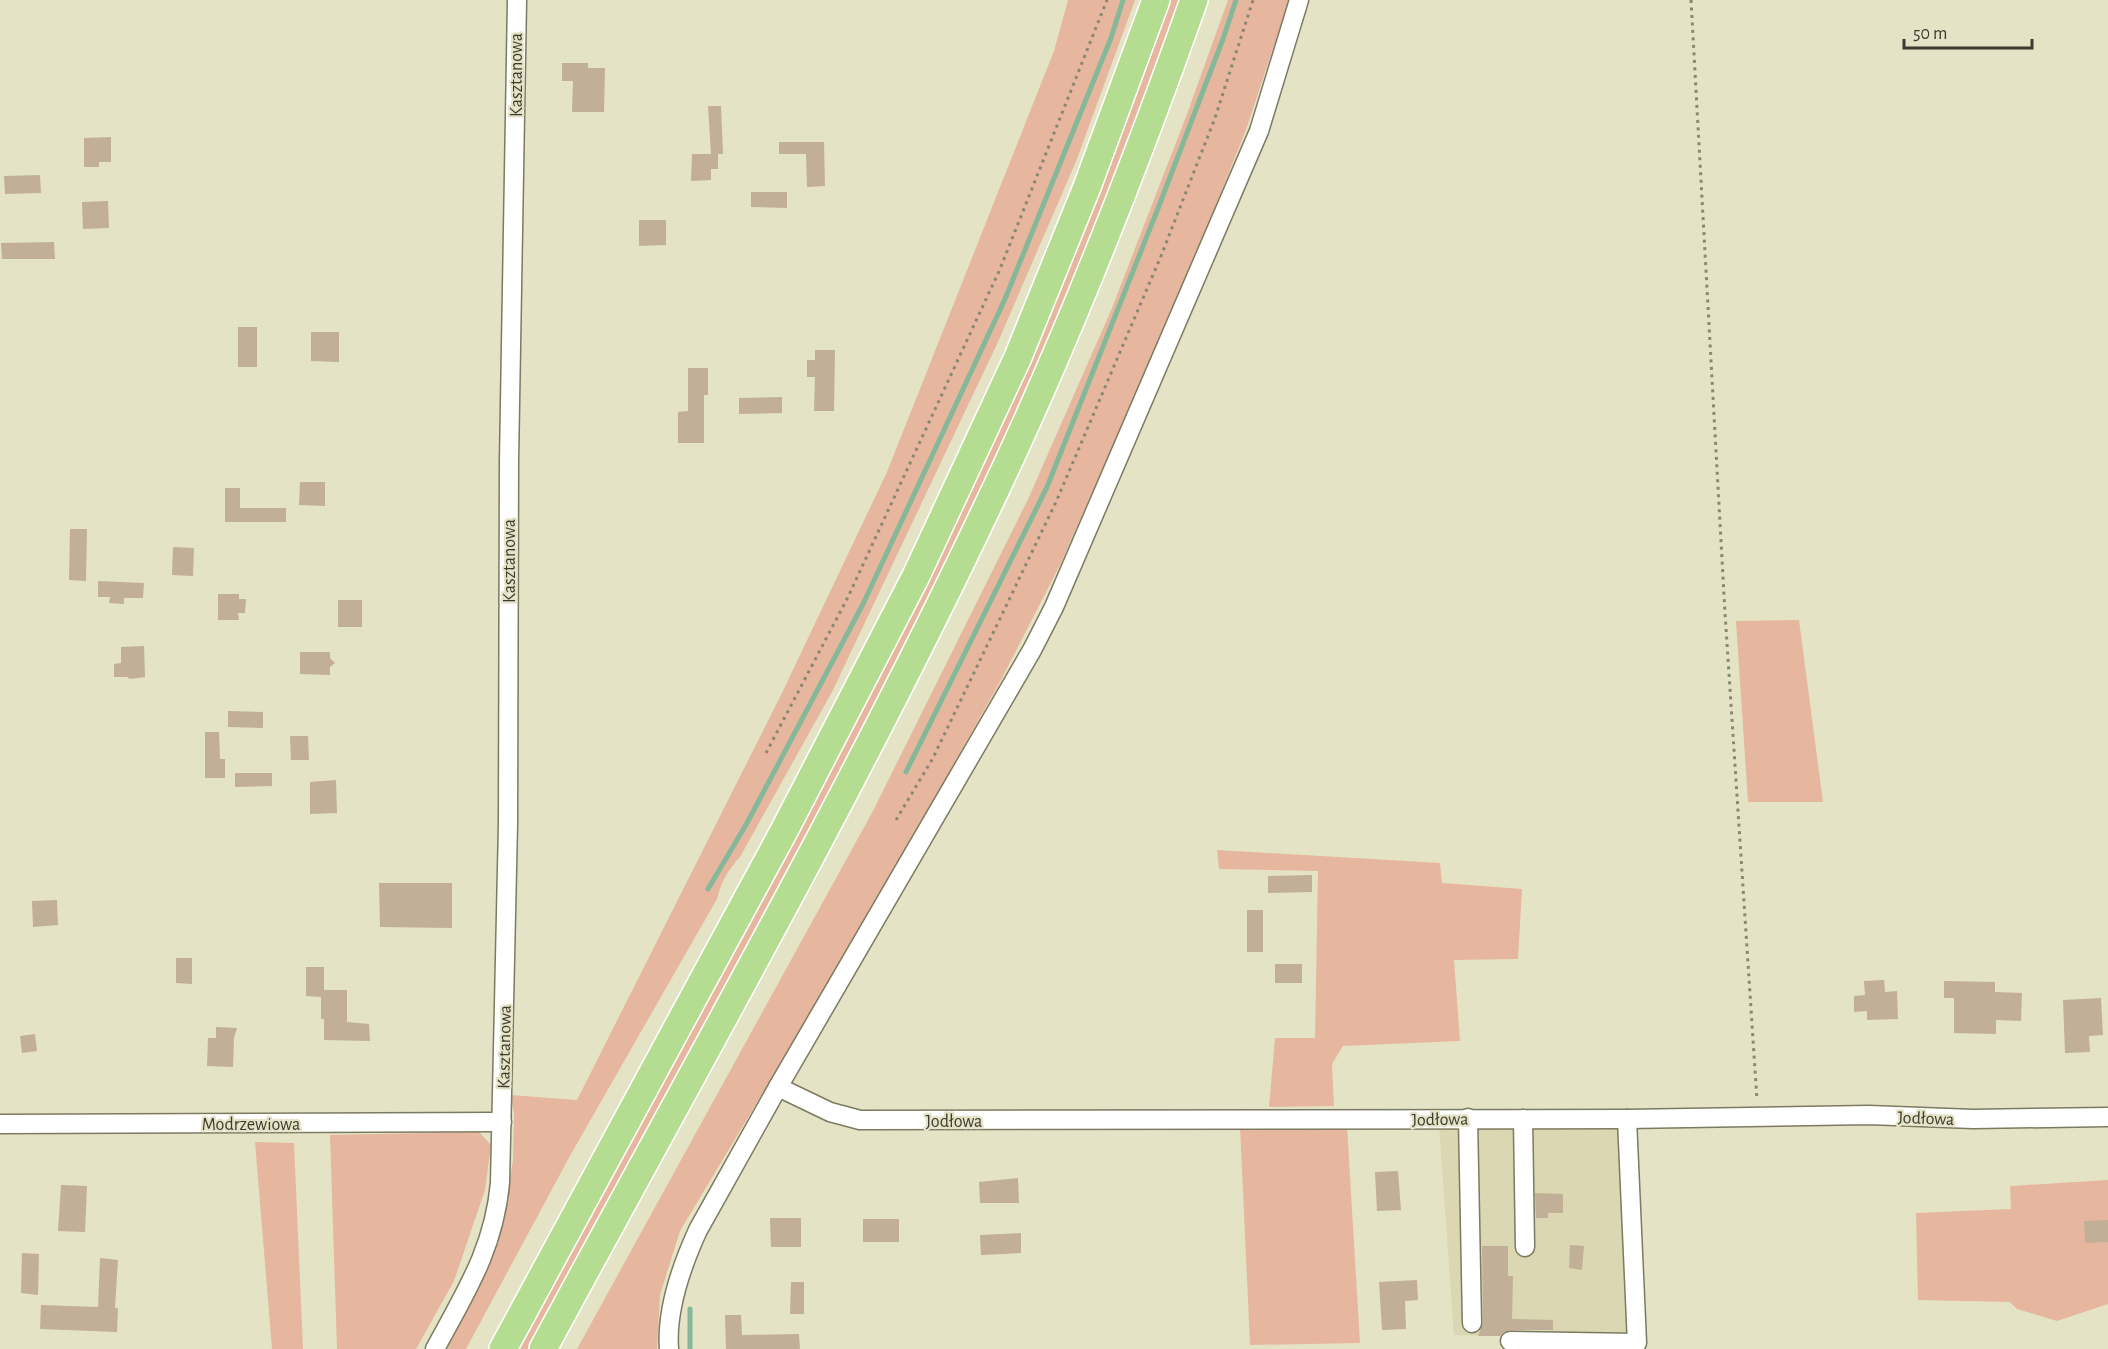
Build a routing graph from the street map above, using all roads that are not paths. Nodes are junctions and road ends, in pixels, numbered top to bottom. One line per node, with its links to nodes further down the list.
1 (517, 0): 10 (street, Kasztanowa)
2 (1156, 0): 18 (highway)
3 (1194, 0): 15 (highway)
4 (1299, 0): 5 (street)
5 (778, 1087): 7 (street, Jodłowa); 19 (street)
6 (2108, 1117): 9 (street, Jodłowa)
7 (1468, 1118): 8 (street, Jodłowa); 13 (street)
8 (1523, 1119): 9 (street, Jodłowa); 12 (street)
9 (1627, 1119): 16 (street)
10 (502, 1122): 11 (street, Modrzewiowa); 17 (street, Kasztanowa)
11 (0, 1124)
12 (1525, 1247)
13 (1472, 1323)
14 (1510, 1341): 16 (street)
15 (546, 1344)
16 (1547, 1345)
17 (435, 1349)
18 (503, 1349)
19 (669, 1349)

